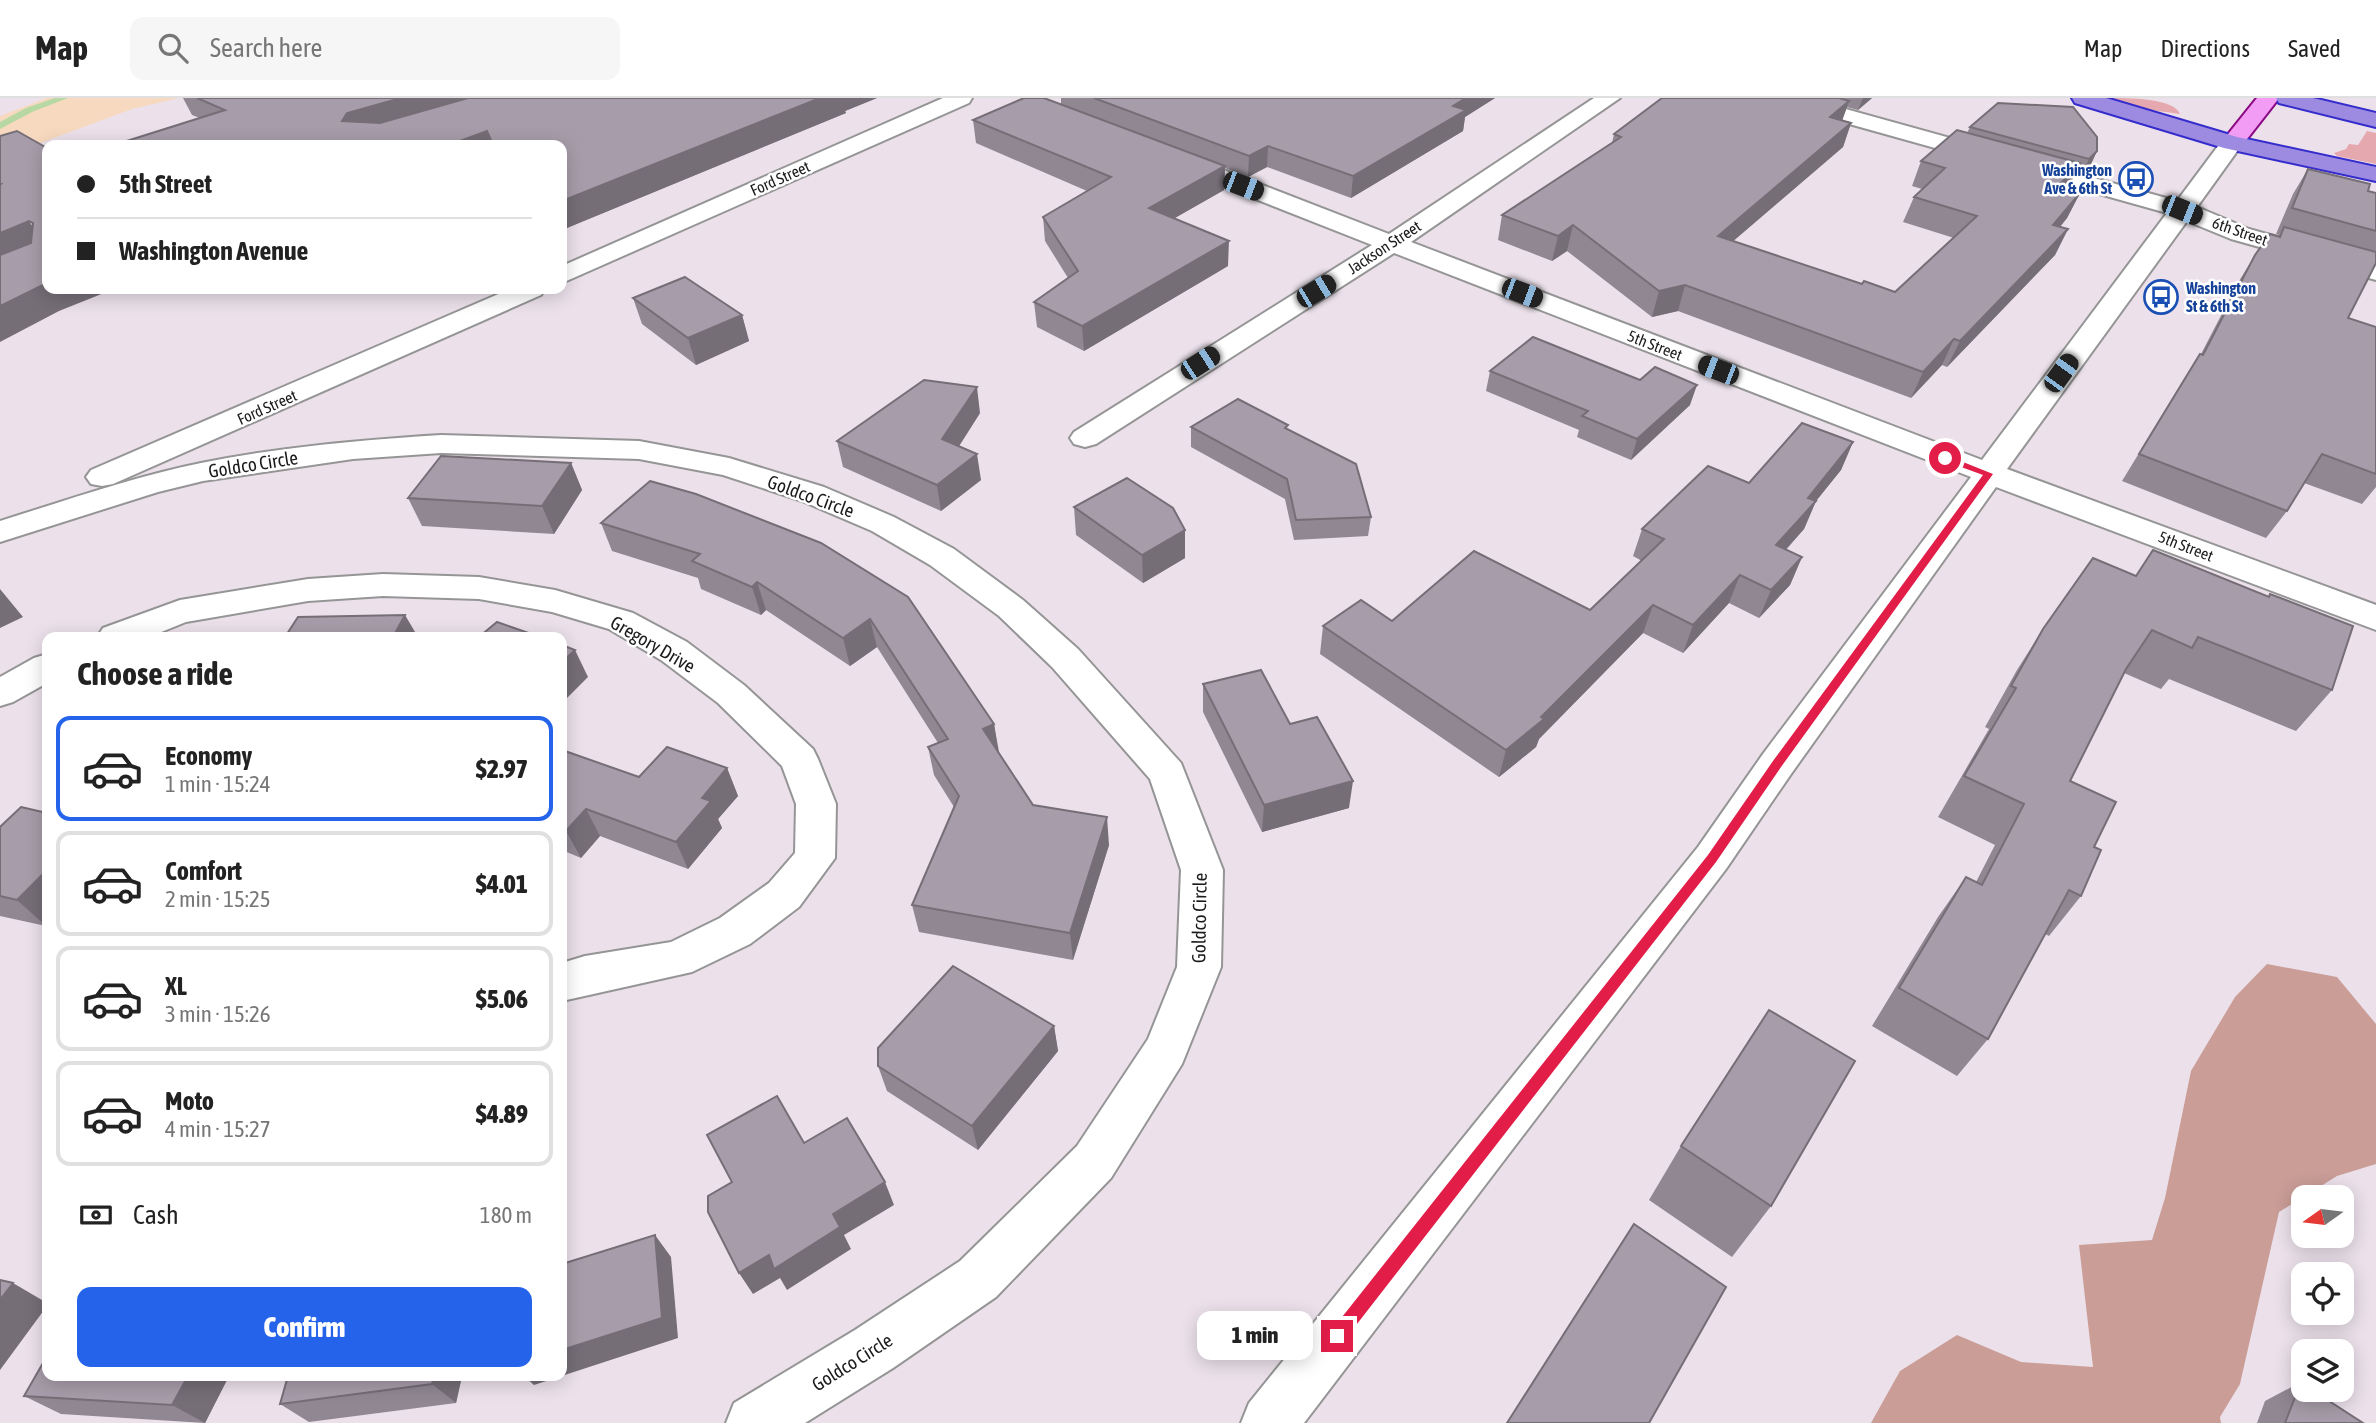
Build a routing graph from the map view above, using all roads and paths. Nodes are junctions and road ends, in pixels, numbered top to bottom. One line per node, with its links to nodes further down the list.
1 (961, 98): 16 (street, Ford Street)
2 (1609, 98): 14 (street, Jackson Street)
3 (1782, 98): 13 (street, 6th Street)
4 (2083, 98): 10 (highway)
5 (2268, 98): 10 (main road)
6 (2287, 98): 9 (highway)
7 (2361, 98): 8 (highway)
8 (2376, 102)
9 (2376, 120)
10 (2232, 143): 12 (highway); 13 (street)
11 (1157, 152): 14 (street, 5th Street)
12 (2376, 174)
13 (2182, 210): 15 (street, 6th Street); 21 (street)
14 (1393, 243): 19 (street, Jackson Street); 21 (street, 5th Street)
15 (2376, 272)
16 (567, 273)
17 (521, 294): 18 (street, Ford Street)
18 (205, 434): 20 (street, Goldco Circle); 22 (street, Ford Street)
19 (1084, 438)
20 (639, 450): 23 (street, Goldco Circle); 29 (street, Goldco Circle)
21 (1988, 474): 24 (street, 5th Street); 30 (street)
22 (0, 520)
23 (0, 532)
24 (2376, 618)
25 (128, 632): 28 (street, Gregory Drive)
26 (42, 670): 27 (street)
27 (0, 693)
28 (569, 974)
29 (754, 1423)
30 (1269, 1423)

